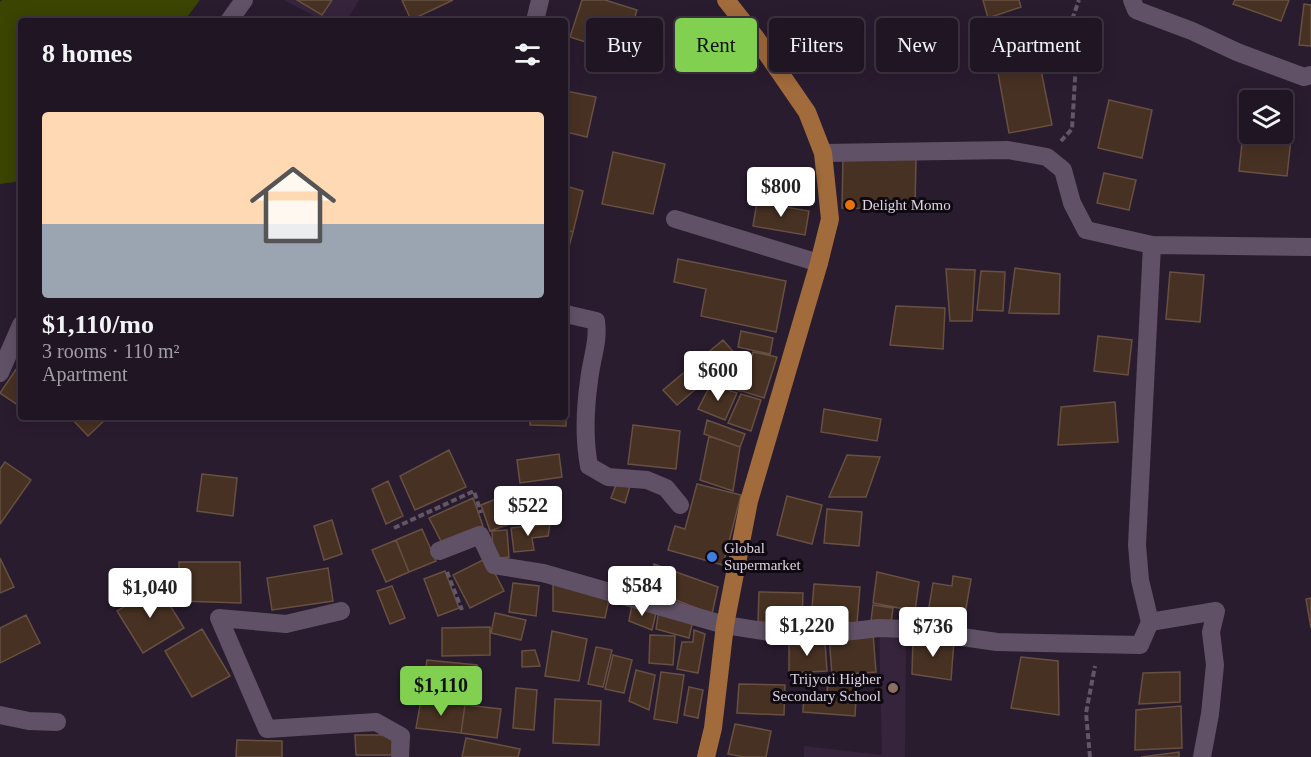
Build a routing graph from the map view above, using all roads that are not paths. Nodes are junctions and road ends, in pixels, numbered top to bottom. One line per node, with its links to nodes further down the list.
1 (244, 0): 5 (street)
2 (540, 0): 6 (street)
3 (726, 0): 8 (main road)
4 (1132, 0): 7 (street)
5 (231, 18)
6 (536, 18)
7 (1311, 75)
8 (823, 153): 10 (street); 12 (main road)
9 (675, 219): 12 (street)
10 (1152, 245): 11 (street); 19 (street)
11 (1311, 247)
12 (819, 263): 20 (main road)
13 (568, 314): 16 (street)
14 (18, 332): 15 (street)
15 (0, 373)
16 (680, 505)
17 (439, 551): 20 (street)
18 (341, 611): 23 (street)
19 (1150, 622): 20 (street); 25 (street)
20 (725, 625): 24 (main road)
21 (0, 715): 22 (street)
22 (57, 722)
23 (400, 757)
24 (706, 757)
25 (1202, 757)

